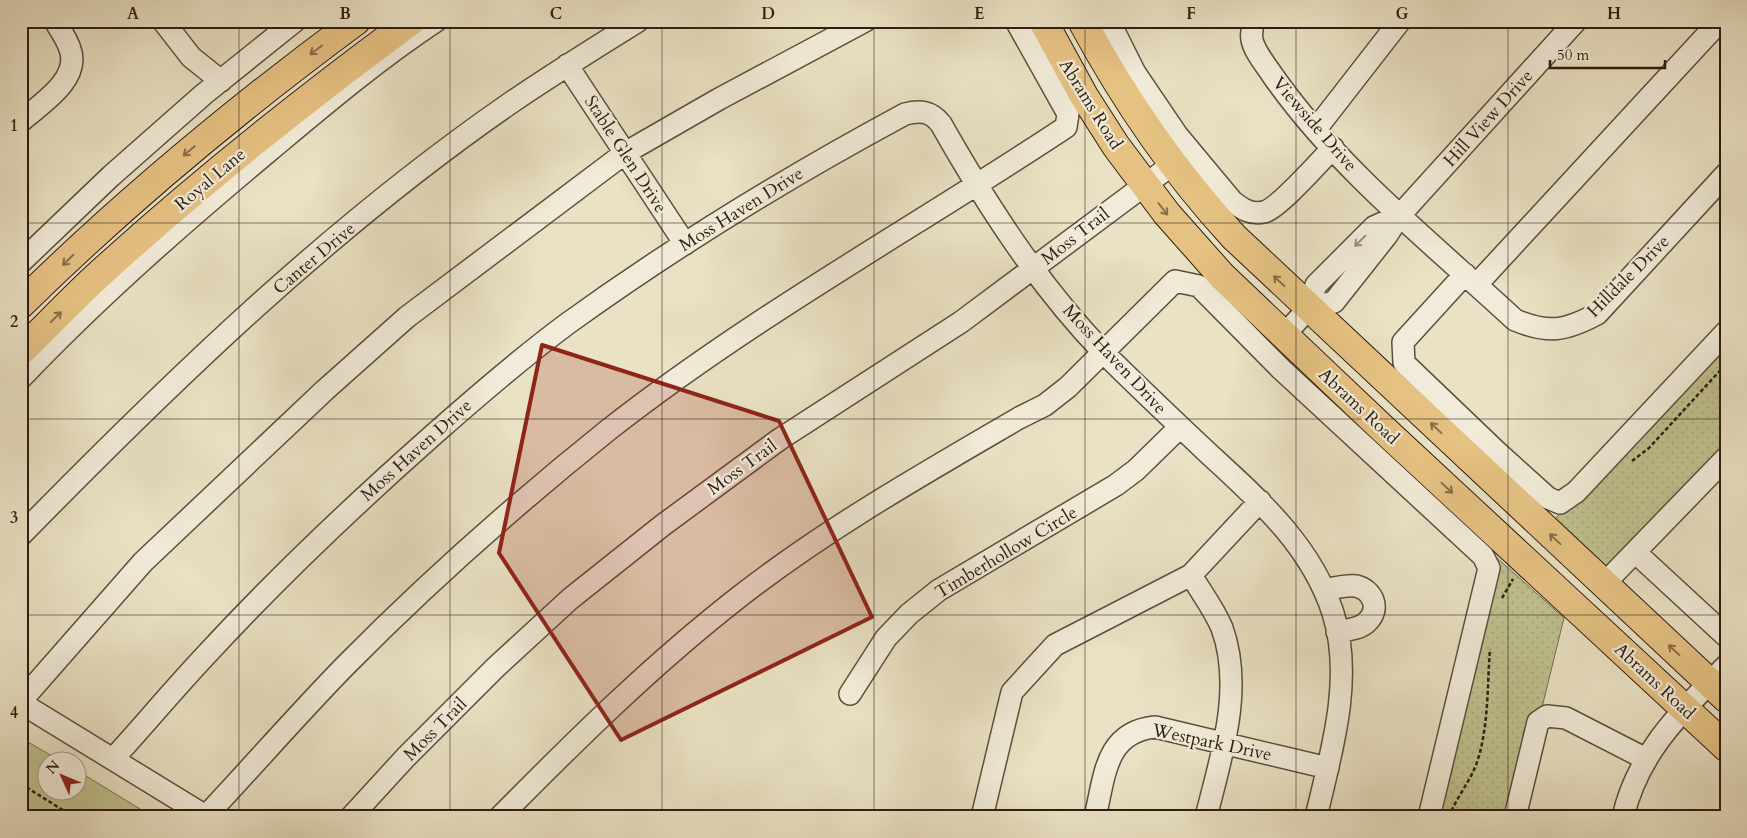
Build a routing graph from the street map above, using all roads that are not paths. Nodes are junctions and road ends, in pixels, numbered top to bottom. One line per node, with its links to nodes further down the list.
1 (55, 21): 19 (street)
2 (163, 21): 18 (street)
3 (295, 21): 18 (street)
4 (356, 21): 32 (main road, Royal Lane, one-way to 32)
5 (411, 21): 36 (main road, Royal Lane, one-way to 5)
6 (436, 21): 38 (street)
7 (638, 21): 17 (street, Canter Drive)
8 (865, 21): 22 (street)
9 (1016, 21): 26 (street)
10 (1042, 21): 25 (main road, Abrams Road)
11 (1082, 21): 23 (main road, Abrams Road)
12 (1109, 21): 21 (street)
13 (1254, 21): 20 (street, Viewside Drive)
14 (1400, 21): 20 (street)
15 (1576, 21): 27 (street, Hill View Drive)
16 (1720, 21): 31 (street)
17 (567, 65): 22 (street, Stable Glen Drive); 42 (street, Canter Drive)
18 (221, 81): 29 (street)
19 (21, 121)
20 (1316, 129): 21 (street, Viewside Drive)
21 (1333, 148): 27 (street, Viewside Drive)
22 (624, 153): 28 (street, Stable Glen Drive); 51 (street)
23 (1172, 164): 25 (street, Moss Trail); 33 (main road, Abrams Road, one-way to 23)
24 (1726, 174): 31 (street, Hilldale Drive)
25 (1144, 184): 30 (street, Moss Trail); 35 (main road, Abrams Road, one-way to 35)
26 (976, 186): 28 (street, Moss Haven Drive); 30 (street, Moss Haven Drive); 58 (street)
27 (1400, 215): 31 (street, Hilldale Drive); 33 (street)
28 (685, 244): 55 (street, Moss Haven Drive)
29 (21, 262)
30 (1034, 268): 37 (street, Moss Haven Drive); 59 (street, Moss Trail)
31 (1471, 279): 34 (street)
32 (21, 304)
33 (1308, 309): 35 (street); 45 (main road, Abrams Road, one-way to 33)
34 (1726, 332)
35 (1284, 335): 52 (main road, Abrams Road, one-way to 52)
36 (21, 351)
37 (1103, 352): 39 (street, Moss Haven Drive); 60 (street); 65 (street)
38 (21, 378)
39 (1180, 427): 41 (street, Moss Haven Drive); 50 (street, Timberhollow Circle)
40 (1726, 458): 43 (street)
41 (1260, 502): 44 (street); 46 (street, Moss Haven Drive)
42 (21, 535)
43 (1635, 552): 45 (street); 48 (street)
44 (1191, 575): 53 (street); 61 (street)
45 (1604, 584): 49 (main road, Abrams Road, one-way to 45)
46 (1324, 590): 47 (street, Moss Haven Drive); 47 (street)
47 (1338, 632): 57 (street, Moss Haven Drive)
48 (1726, 636)
49 (1720, 682): 52 (street)
50 (850, 694)
51 (21, 702): 55 (street)
52 (1685, 709): 54 (main road, Abrams Road); 56 (street)
53 (1224, 744): 57 (street, Westpark Drive); 62 (street, Westpark Drive); 63 (street)
54 (1726, 747)
55 (113, 759): 58 (street)
56 (1646, 759): 66 (street); 67 (street)
57 (1328, 768): 64 (street, Moss Haven Drive)
58 (207, 816)
59 (351, 817)
60 (500, 817)
61 (982, 817)
62 (1095, 817)
63 (1206, 817)
64 (1316, 817)
65 (1430, 817)
66 (1515, 817)
67 (1623, 817)

